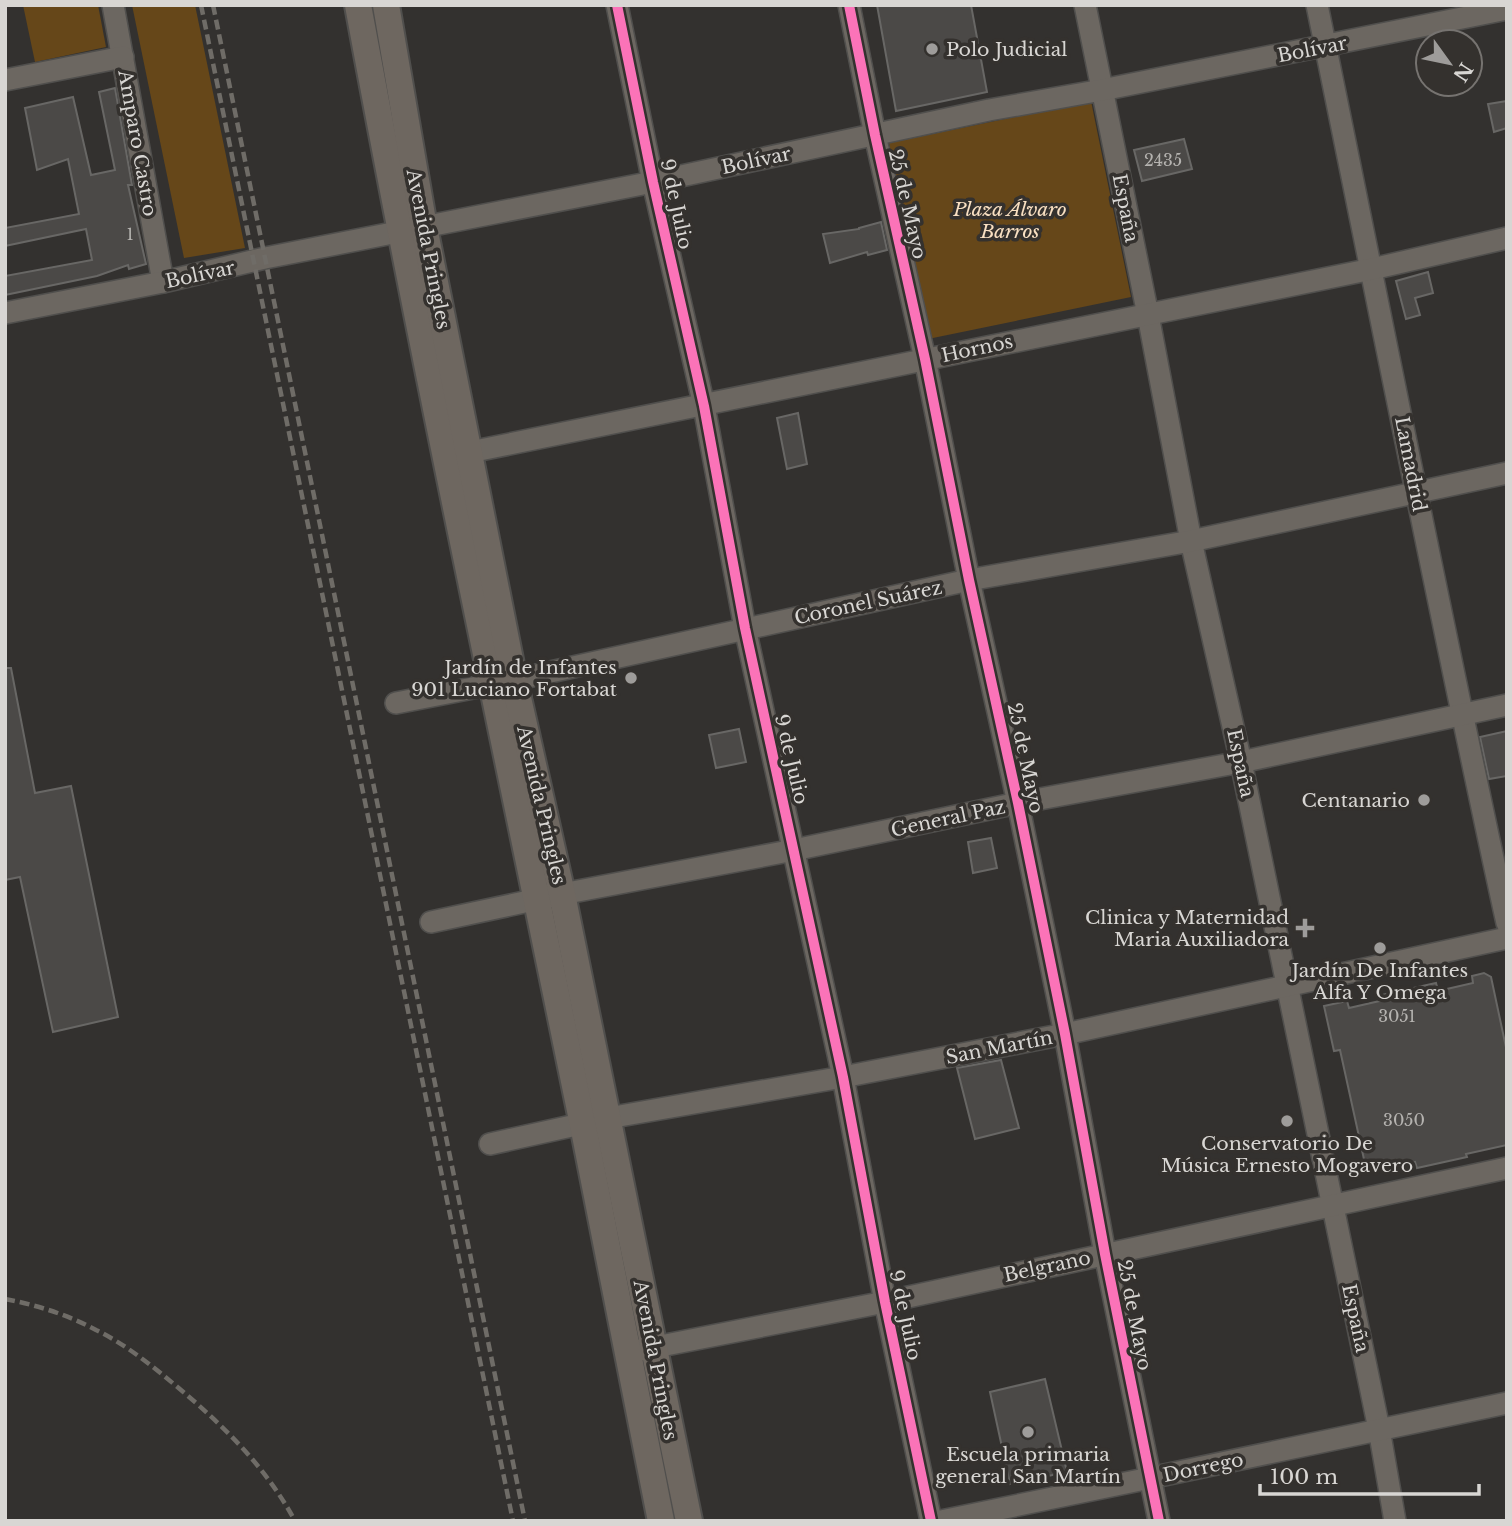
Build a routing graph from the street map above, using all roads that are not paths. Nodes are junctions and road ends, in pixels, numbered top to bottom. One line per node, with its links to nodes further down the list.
1 (113, 5): 10 (street, Amparo Castro)
2 (358, 5): 15 (main road, Avenida Pringles)
3 (617, 5): 14 (street, 9 de Julio)
4 (849, 5): 13 (street, 25 de Mayo)
5 (1085, 5): 12 (street, España)
6 (1317, 5): 9 (street, Lamadrid)
7 (391, 6): 15 (main road, Avenida Pringles)
8 (1507, 9): 9 (street, Bolívar)
9 (1326, 46): 12 (street, Bolívar); 17 (street, Lamadrid)
10 (123, 57): 11 (street); 18 (street, Amparo Castro)
11 (5, 80)
12 (1102, 90): 13 (street, Bolívar); 20 (street, España)
13 (875, 135): 14 (street, Bolívar); 21 (street, 25 de Mayo)
14 (653, 182): 15 (street, Bolívar); 22 (street, 9 de Julio)
15 (412, 230): 18 (street, Bolívar); 23 (main road, Avenida Pringles)
16 (1507, 238): 17 (street, Hornos)
17 (1372, 269): 20 (street, Hornos); 25 (street, Lamadrid)
18 (163, 282): 19 (street, Bolívar)
19 (5, 313)
20 (1148, 315): 21 (street, Hornos); 26 (street, España)
21 (925, 359): 22 (street, Hornos); 27 (street, 25 de Mayo)
22 (704, 406): 23 (street, Hornos); 28 (street, 9 de Julio)
23 (458, 456): 29 (main road, Avenida Pringles)
24 (1507, 473): 25 (street, Coronel Suárez)
25 (1417, 493): 26 (street, Coronel Suárez); 32 (street, Lamadrid)
26 (1191, 541): 27 (street, Coronel Suárez); 33 (street, España)
27 (969, 580): 28 (street, Coronel Suárez); 34 (street, 25 de Mayo)
28 (745, 628): 29 (street, Coronel Suárez); 35 (street, 9 de Julio)
29 (503, 682): 30 (street, Coronel Suárez); 36 (main road, Avenida Pringles); 37 (main road, Avenida Pringles)
30 (396, 703)
31 (1507, 705): 32 (street, General Paz)
32 (1462, 715): 33 (street, General Paz); 39 (street, Lamadrid)
33 (1241, 762): 34 (street, General Paz); 41 (street, España)
34 (1018, 803): 35 (street, General Paz); 42 (street, 25 de Mayo)
35 (794, 850): 36 (street, General Paz); 43 (street, 9 de Julio)
36 (562, 894): 37 (street, General Paz); 44 (main road, Avenida Pringles)
37 (536, 901): 38 (street, General Paz); 45 (main road, Avenida Pringles)
38 (431, 922)
39 (1507, 923)
40 (1507, 938): 41 (street, San Martín)
41 (1287, 985): 42 (street, San Martín); 48 (street, España)
42 (1065, 1034): 43 (street, San Martín); 49 (street, 25 de Mayo)
43 (843, 1077): 44 (street, San Martín); 50 (street, 9 de Julio)
44 (608, 1118): 45 (street, San Martín); 51 (main road, Avenida Pringles)
45 (582, 1124): 46 (street, San Martín); 52 (main road, Avenida Pringles)
46 (490, 1144)
47 (1507, 1168): 48 (street, Belgrano)
48 (1333, 1205): 49 (street, Belgrano); 54 (street, España)
49 (1105, 1254): 50 (street, Belgrano); 55 (street, 25 de Mayo)
50 (885, 1302): 51 (street, Belgrano); 58 (street, 9 de Julio)
51 (654, 1347): 52 (street, Belgrano); 57 (main road, Avenida Pringles)
52 (628, 1352): 56 (main road, Avenida Pringles)
53 (1507, 1403): 54 (street, Dorrego)
54 (1379, 1429): 55 (street, Dorrego); 61 (street, España)
55 (1150, 1478): 59 (street, Dorrego); 60 (street, 25 de Mayo)
56 (661, 1521)
57 (689, 1521)
58 (931, 1521)
59 (941, 1521)
60 (1159, 1521)
61 (1395, 1521)

